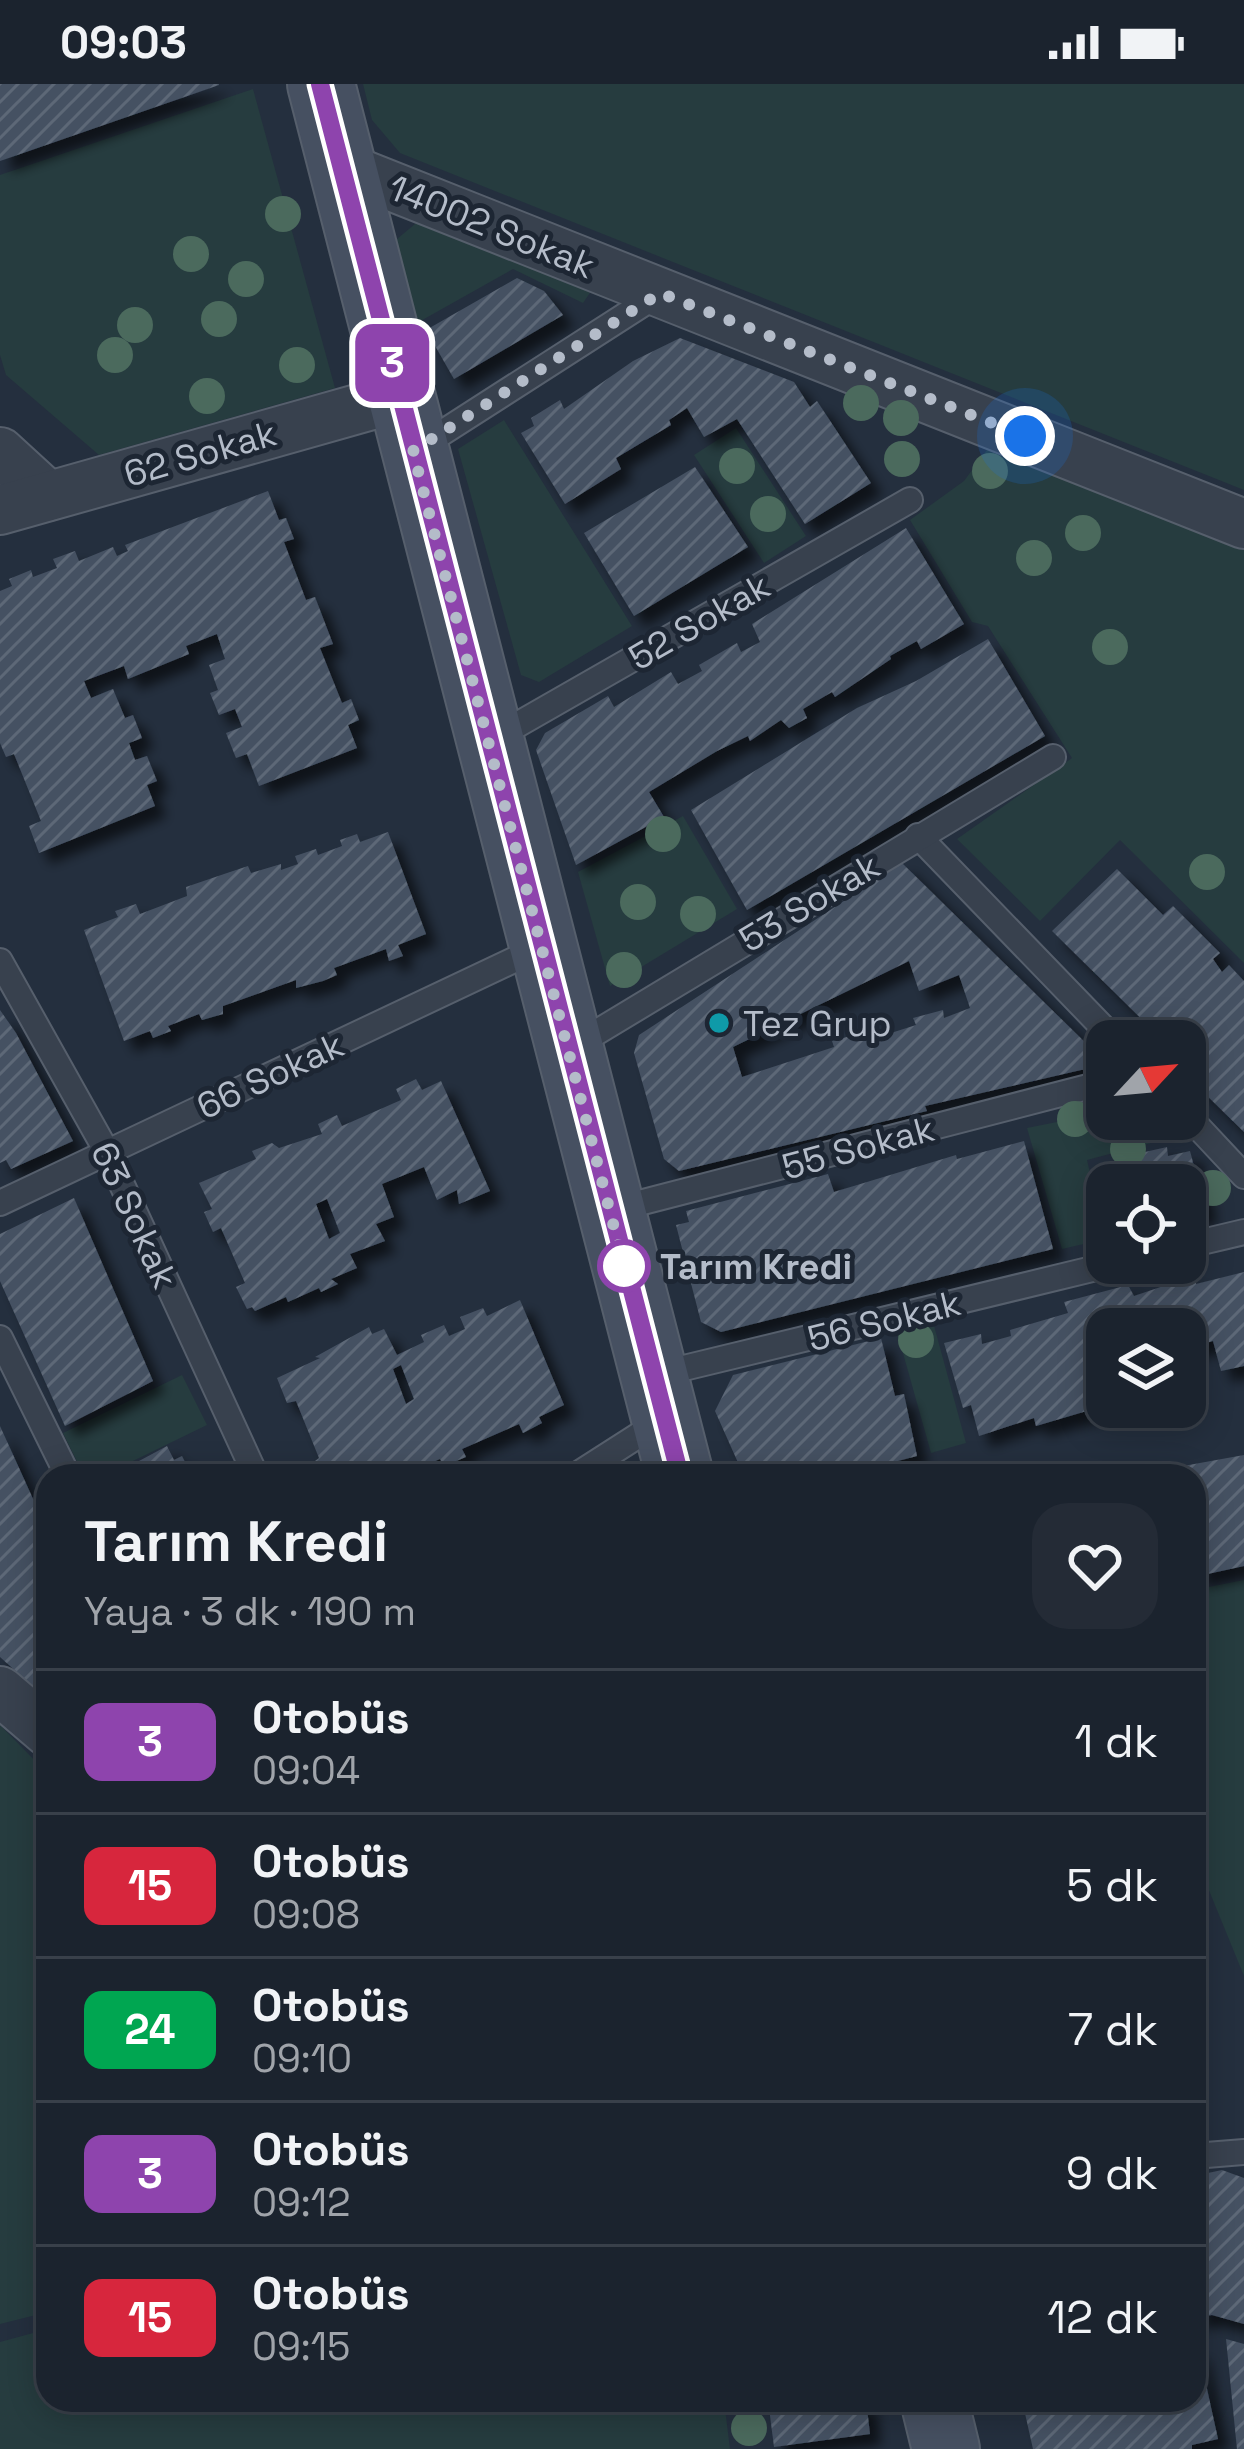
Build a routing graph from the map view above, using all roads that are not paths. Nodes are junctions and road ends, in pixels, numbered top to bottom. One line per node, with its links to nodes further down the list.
1 (321, 84): 2 (main road)
2 (343, 166): 3 (street, 14002 Sokak); 4 (main road)
3 (660, 293): 4 (lane); 9 (street, 14002 Sokak)
4 (407, 424): 6 (street, 62 Sokak); 10 (main road)
5 (0, 452): 6 (street)
6 (48, 496): 8 (street, 62 Sokak)
7 (910, 500): 10 (lane, 52 Sokak)
8 (0, 510)
9 (1244, 524)
10 (488, 742): 13 (main road)
11 (1053, 757): 12 (lane, 53 Sokak)
12 (918, 836): 15 (lane); 16 (lane, 53 Sokak)
13 (541, 947): 16 (main road); 19 (lane, 66 Sokak)
14 (0, 962): 19 (lane, 63 Sokak)
15 (1096, 1020)
16 (567, 1050): 22 (main road)
17 (1086, 1087): 22 (lane, 55 Sokak)
18 (1206, 1135): 20 (lane)
19 (106, 1152): 21 (lane, 66 Sokak); 29 (lane, 63 Sokak)
20 (1244, 1176)
21 (0, 1203)
22 (609, 1211): 27 (main road)
23 (1244, 1232): 24 (lane)
24 (1206, 1241)
25 (1086, 1274): 27 (lane, 56 Sokak)
26 (0, 1339): 28 (lane)
27 (665, 1424): 30 (lane)
28 (62, 1464)
29 (250, 1464)
30 (596, 1464)
31 (0, 1691): 32 (street)
32 (36, 1722)
33 (1244, 2152): 34 (lane)
34 (1206, 2155)
35 (937, 2412): 36 (main road)
36 (946, 2449)

